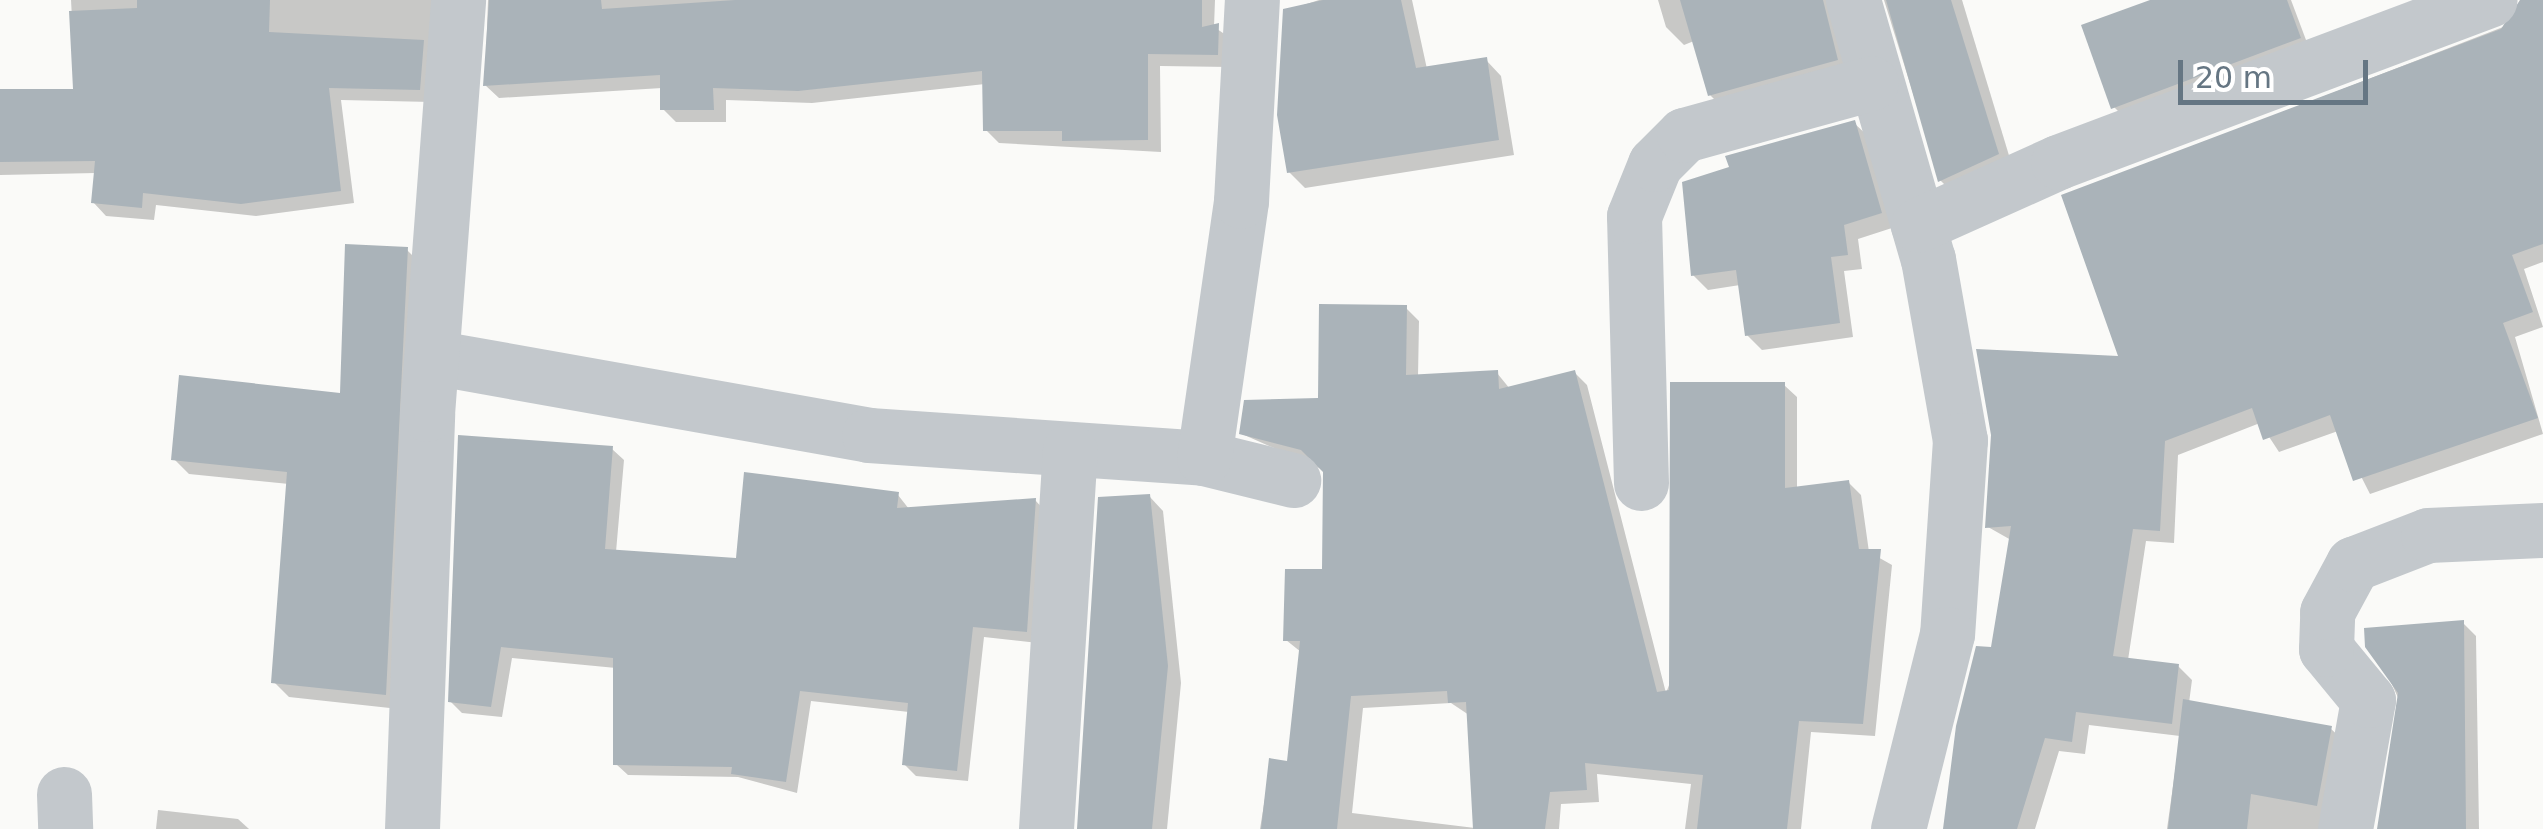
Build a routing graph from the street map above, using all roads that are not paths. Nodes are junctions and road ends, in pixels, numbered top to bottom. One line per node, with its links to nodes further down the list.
1 (458, 0): 7 (street)
2 (1252, 0): 9 (street)
3 (1853, 0): 5 (street)
4 (2490, 0): 6 (street)
5 (1871, 84): 6 (street); 11 (street)
6 (1918, 225): 15 (street)
7 (432, 357): 8 (street); 13 (street)
8 (1070, 451): 9 (street); 14 (street)
9 (1204, 458): 10 (street)
10 (1294, 480)
11 (1641, 483)
12 (2543, 530): 16 (street)
13 (412, 829)
14 (1046, 829)
15 (1898, 829)
16 (2345, 829)

